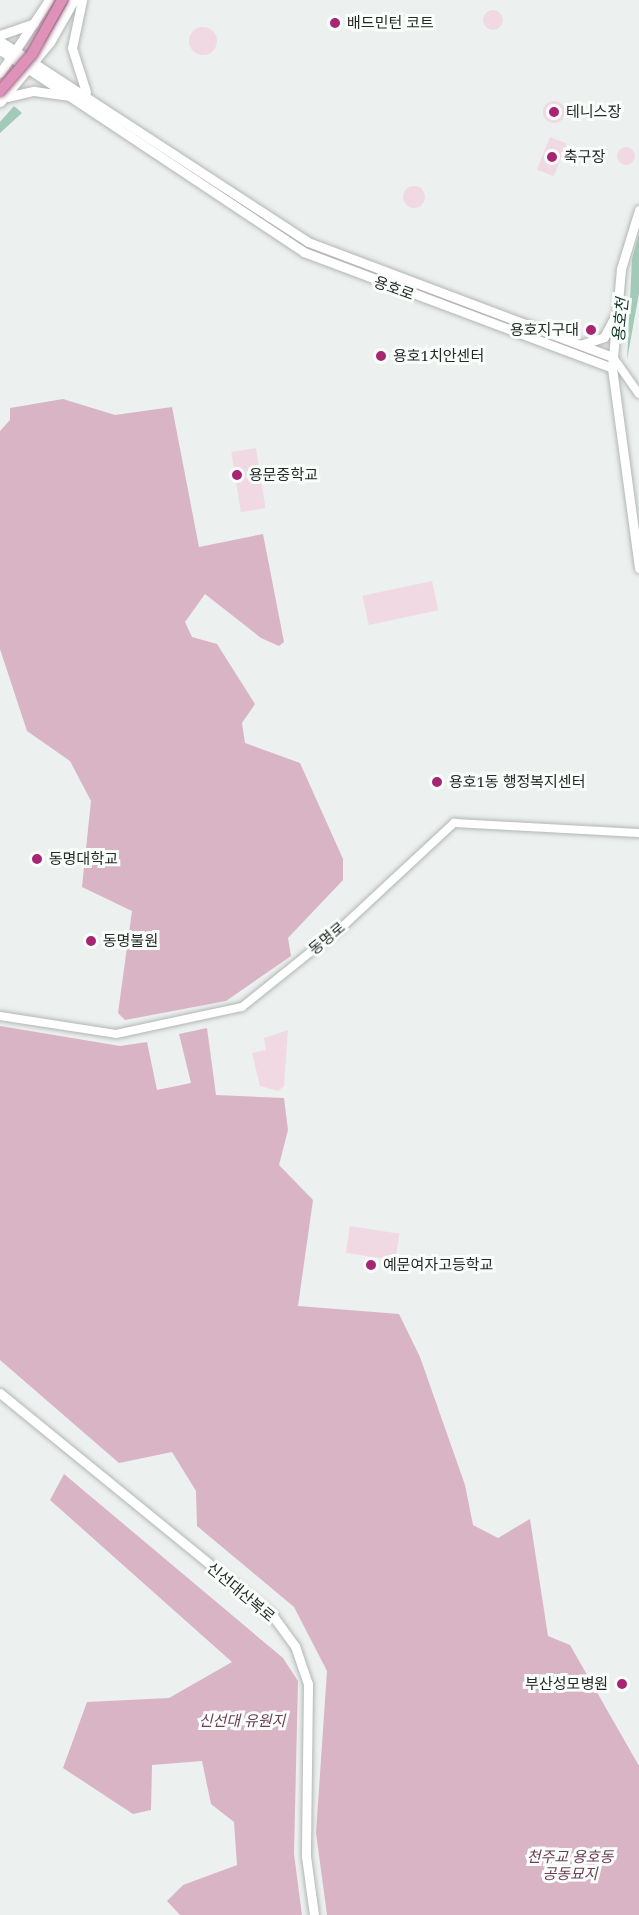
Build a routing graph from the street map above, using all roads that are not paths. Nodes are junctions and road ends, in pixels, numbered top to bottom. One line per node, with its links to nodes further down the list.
1 (48, 0): 6 (main road)
2 (56, 0): 14 (highway)
3 (62, 0): 17 (highway, bridge)
4 (74, 0): 11 (main road)
5 (82, 0): 16 (main road)
6 (42, 15): 7 (main road); 10 (main road)
7 (0, 35)
8 (0, 41): 10 (main road)
9 (0, 50): 10 (main road)
10 (15, 53): 11 (main road); 13 (main road)
11 (31, 62): 12 (main road, 용호로); 16 (main road, 용호로); 17 (main road)
12 (40, 72): 15 (main road); 18 (main road, 용호로)
13 (0, 73)
14 (0, 82)
15 (46, 92): 17 (main road); 18 (main road)
16 (89, 96): 20 (main road, 용호로)
17 (1, 98)
18 (81, 102): 19 (main road, 용호로)
19 (170, 160): 20 (main road); 22 (main road, 용호로)
20 (192, 162): 21 (main road, 용호로)
21 (224, 183): 22 (main road); 25 (main road, 용호로)
22 (205, 184): 26 (main road, 용호로)
23 (639, 210): 24 (main road)
24 (617, 314): 25 (main road); 27 (main road)
25 (575, 342): 26 (main road); 27 (main road, 용호로)
26 (543, 343): 28 (main road, 용호로)
27 (613, 357): 28 (main road); 29 (street)
28 (612, 368): 29 (street); 31 (main road)
29 (629, 380): 30 (street)
30 (639, 394)
31 (639, 568)
32 (639, 833): 33 (street, 동명로)
33 (0, 1017)
34 (0, 1393): 35 (main road, 신선대산복로)
35 (314, 1915)

